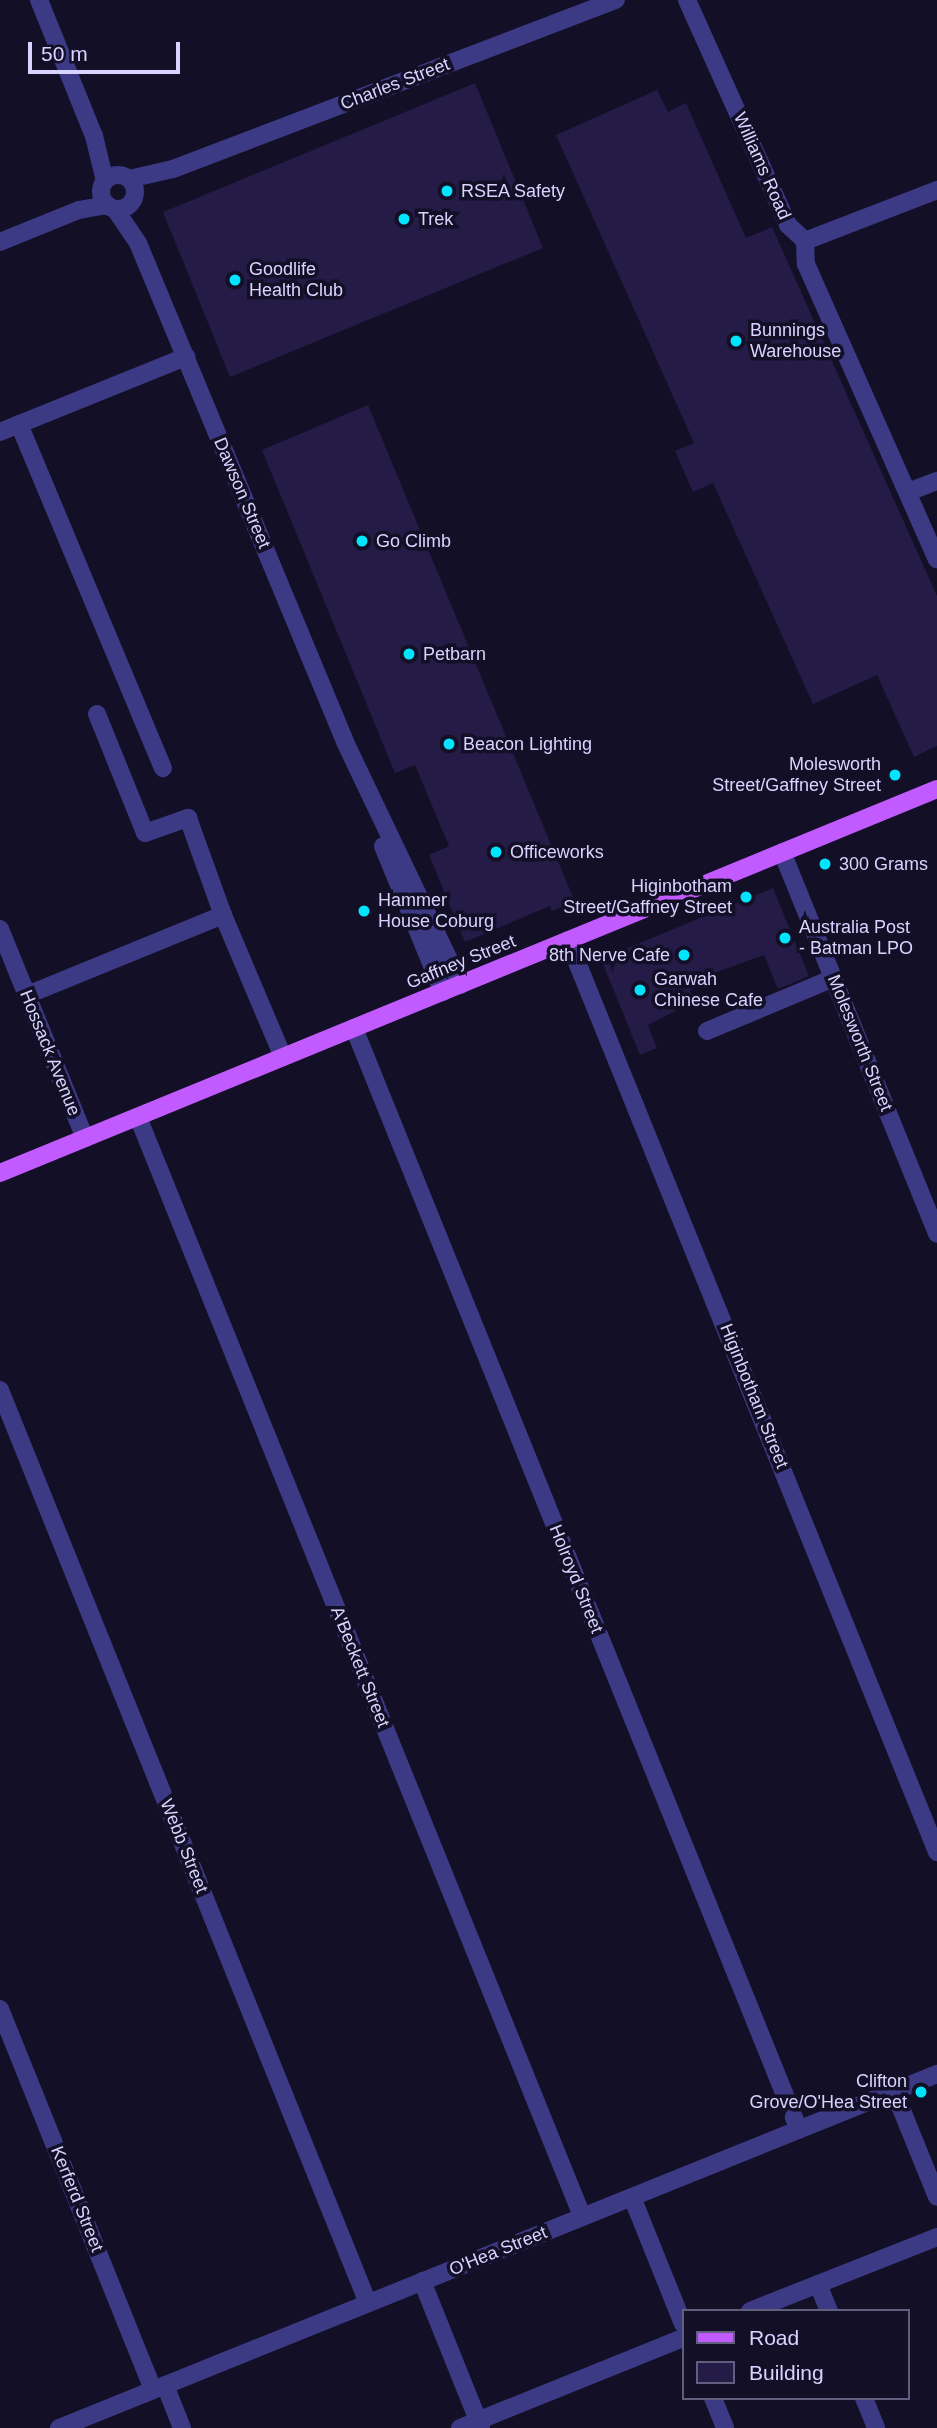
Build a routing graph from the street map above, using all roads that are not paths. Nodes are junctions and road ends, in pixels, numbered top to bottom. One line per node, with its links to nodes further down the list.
1 (39, 0): 5 (street, Dawson Street)
2 (616, 0): 5 (street, Charles Street)
3 (687, 0): 6 (street, Williams Road)
4 (937, 190): 6 (street)
5 (118, 192): 7 (street, Charles Street); 8 (street, Dawson Street)
6 (805, 241): 12 (street, Williams Road)
7 (0, 242)
8 (186, 357): 9 (street); 15 (street, Dawson Street)
9 (19, 424): 10 (street); 16 (street)
10 (0, 432)
11 (937, 481): 12 (street)
12 (908, 492): 13 (street, Williams Road)
13 (937, 559)
14 (97, 714): 19 (street)
15 (346, 744): 23 (street, Dawson Street); 24 (street, Dawson Street)
16 (163, 768)
17 (937, 789): 18 (main road, Gaffney Street)
18 (782, 852): 21 (main road, Gaffney Street); 22 (street, Molesworth Street)
19 (223, 915): 25 (street); 28 (street)
20 (0, 929): 25 (street, Hossack Avenue)
21 (568, 940): 23 (main road, Gaffney Street); 34 (street, Higinbotham Street)
22 (834, 978): 27 (street); 32 (street, Molesworth Street)
23 (461, 985): 24 (main road, Gaffney Street)
24 (443, 992): 26 (main road, Gaffney Street)
25 (27, 995): 30 (street, Hossack Avenue)
26 (354, 1028): 28 (main road, Gaffney Street); 38 (street, Holroyd Street)
27 (707, 1031)
28 (283, 1058): 29 (main road, Gaffney Street)
29 (138, 1117): 30 (main road, Gaffney Street); 41 (street, A'Beckett Street)
30 (85, 1138): 31 (main road, Gaffney Street)
31 (0, 1173)
32 (937, 1234)
33 (0, 1390): 45 (street, Webb Street)
34 (937, 1852)
35 (0, 2009): 50 (street, Kerferd Street)
36 (937, 2074): 37 (street, O'Hea Street)
37 (894, 2091): 38 (street, O'Hea Street); 40 (street)
38 (799, 2130): 39 (street, O'Hea Street)
39 (632, 2197): 41 (street, O'Hea Street); 48 (street)
40 (937, 2197)
41 (583, 2217): 43 (street, O'Hea Street)
42 (937, 2237): 44 (street)
43 (422, 2281): 45 (street, O'Hea Street); 53 (street)
44 (818, 2284): 46 (street); 47 (street)
45 (368, 2303): 50 (street, O'Hea Street)
46 (755, 2309)
47 (828, 2309)
48 (682, 2321)
49 (682, 2338): 53 (street)
50 (159, 2387): 54 (street, O'Hea Street); 55 (street, Kerferd Street)
51 (714, 2400): 57 (street)
52 (865, 2400): 58 (street)
53 (480, 2424): 56 (street)
54 (59, 2428)
55 (183, 2428)
56 (460, 2428)
57 (725, 2428)
58 (876, 2428)

